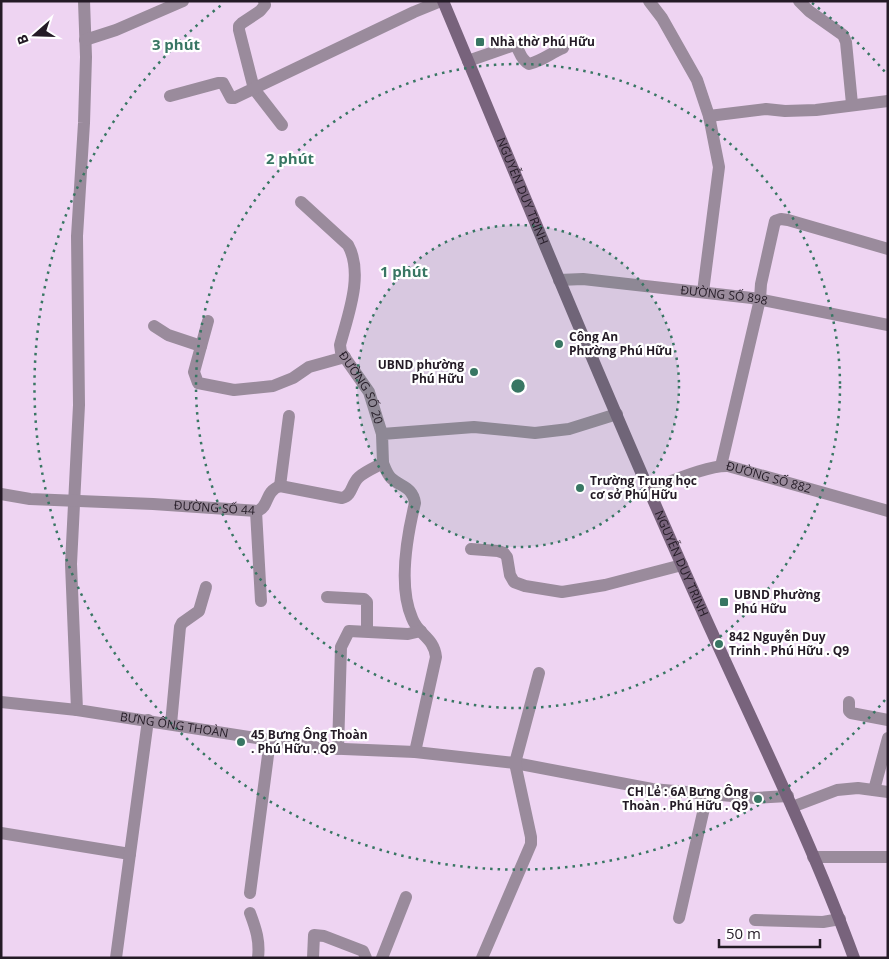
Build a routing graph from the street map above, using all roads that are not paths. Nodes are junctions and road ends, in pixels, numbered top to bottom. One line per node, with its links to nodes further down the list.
1 (84, 1): 7 (street)
2 (184, 1): 7 (street)
3 (264, 1): 10 (street)
4 (442, 1): 9 (main road, NGUYỄN DUY TRINH); 10 (street)
5 (649, 1): 14 (street)
6 (799, 1): 13 (street)
7 (85, 40): 34 (street)
8 (563, 48): 9 (street)
9 (468, 61): 18 (main road, NGUYỄN DUY TRINH)
10 (254, 89): 11 (street); 15 (street)
11 (170, 96)
12 (888, 101): 13 (street)
13 (852, 104): 14 (street)
14 (709, 116): 19 (street)
15 (282, 125)
16 (301, 202): 25 (street, ĐƯỜNG SỐ 20)
17 (888, 249): 20 (street)
18 (559, 280): 19 (street, ĐƯỜNG SỐ 898); 26 (main road, NGUYỄN DUY TRINH)
19 (703, 292): 20 (street, ĐƯỜNG SỐ 898)
20 (760, 299): 23 (street, ĐƯỜNG SỐ 898); 30 (street)
21 (208, 321): 24 (street)
22 (154, 326): 24 (street)
23 (888, 326)
24 (201, 346): 25 (street)
25 (345, 357): 28 (street, ĐƯỜNG SỐ 20)
26 (617, 414): 28 (street); 32 (main road, NGUYỄN DUY TRINH)
27 (289, 416): 31 (street)
28 (382, 434): 29 (street, ĐƯỜNG SỐ 20)
29 (384, 463): 31 (street); 43 (street)
30 (721, 466): 32 (street, ĐƯỜNG SỐ 882); 36 (street, ĐƯỜNG SỐ 882)
31 (280, 486): 35 (street, ĐƯỜNG SỐ 44)
32 (650, 489): 38 (main road, NGUYỄN DUY TRINH)
33 (1, 494): 34 (street)
34 (73, 501): 35 (street, ĐƯỜNG SỐ 44); 47 (street)
35 (256, 511): 41 (street)
36 (888, 511)
37 (472, 549): 38 (street)
38 (682, 564): 59 (main road, NGUYỄN DUY TRINH)
39 (206, 587): 50 (street)
40 (327, 597): 42 (street)
41 (261, 601)
42 (367, 631): 43 (street); 53 (street)
43 (421, 631): 54 (street)
44 (539, 674): 55 (street)
45 (1, 702): 47 (street, BƯNG ÔNG THOÀN)
46 (849, 702): 49 (street)
47 (77, 710): 48 (street, BƯNG ÔNG THOÀN)
48 (148, 720): 50 (street, BƯNG ÔNG THOÀN); 61 (street)
49 (888, 720)
50 (171, 724): 52 (street, BƯNG ÔNG THOÀN)
51 (888, 738): 56 (street)
52 (270, 740): 53 (street, BƯNG ÔNG THOÀN); 64 (street)
53 (338, 749): 54 (street, BƯNG ÔNG THOÀN)
54 (415, 752): 55 (street, BƯNG ÔNG THOÀN)
55 (515, 762): 58 (street, BƯNG ÔNG THOÀN); 75 (street)
56 (874, 790): 57 (street, BƯNG ÔNG THOÀN); 59 (street, BƯNG ÔNG THOÀN)
57 (888, 792)
58 (706, 795): 59 (street, BƯNG ÔNG THOÀN); 67 (street)
59 (790, 802): 62 (main road, NGUYỄN DUY TRINH)
60 (1, 833): 61 (street)
61 (130, 854): 70 (street)
62 (813, 857): 63 (street); 68 (main road, NGUYỄN DUY TRINH)
63 (888, 857)
64 (250, 893)
65 (406, 897): 74 (street)
66 (250, 913): 71 (street)
67 (679, 918)
68 (840, 919): 69 (street); 76 (main road, NGUYỄN DUY TRINH)
69 (755, 920)
70 (116, 958)
71 (258, 958)
72 (313, 958): 73 (street)
73 (366, 958)
74 (382, 958)
75 (482, 958)
76 (854, 958)

